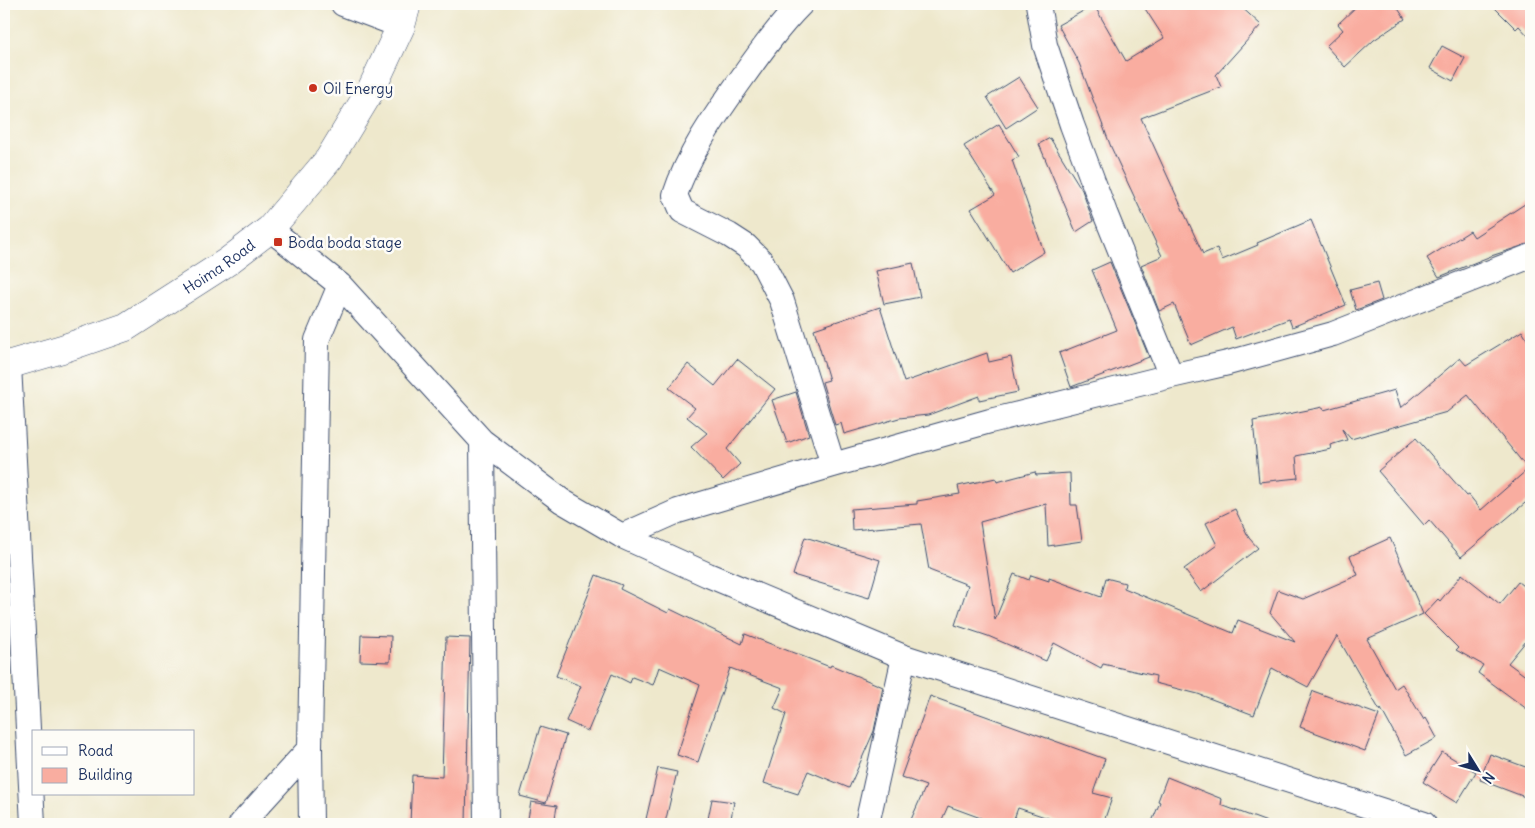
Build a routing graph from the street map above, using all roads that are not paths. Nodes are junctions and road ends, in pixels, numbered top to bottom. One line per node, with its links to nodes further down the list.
1 (343, 4): 4 (street)
2 (801, 4): 11 (street)
3 (1038, 4): 9 (street)
4 (404, 15): 5 (main road, Hoima Road)
5 (270, 230): 7 (street); 8 (main road, Hoima Road)
6 (1531, 256): 9 (street)
7 (340, 285): 10 (street); 14 (street)
8 (6, 366): 15 (street)
9 (1171, 376): 11 (street)
10 (482, 441): 12 (street); 18 (street)
11 (833, 466): 12 (street)
12 (622, 536): 13 (street)
13 (904, 657): 19 (street); 20 (street)
14 (310, 748): 16 (street); 17 (street)
15 (33, 824)
16 (241, 824)
17 (311, 824)
18 (486, 824)
19 (867, 824)
20 (1424, 824)

